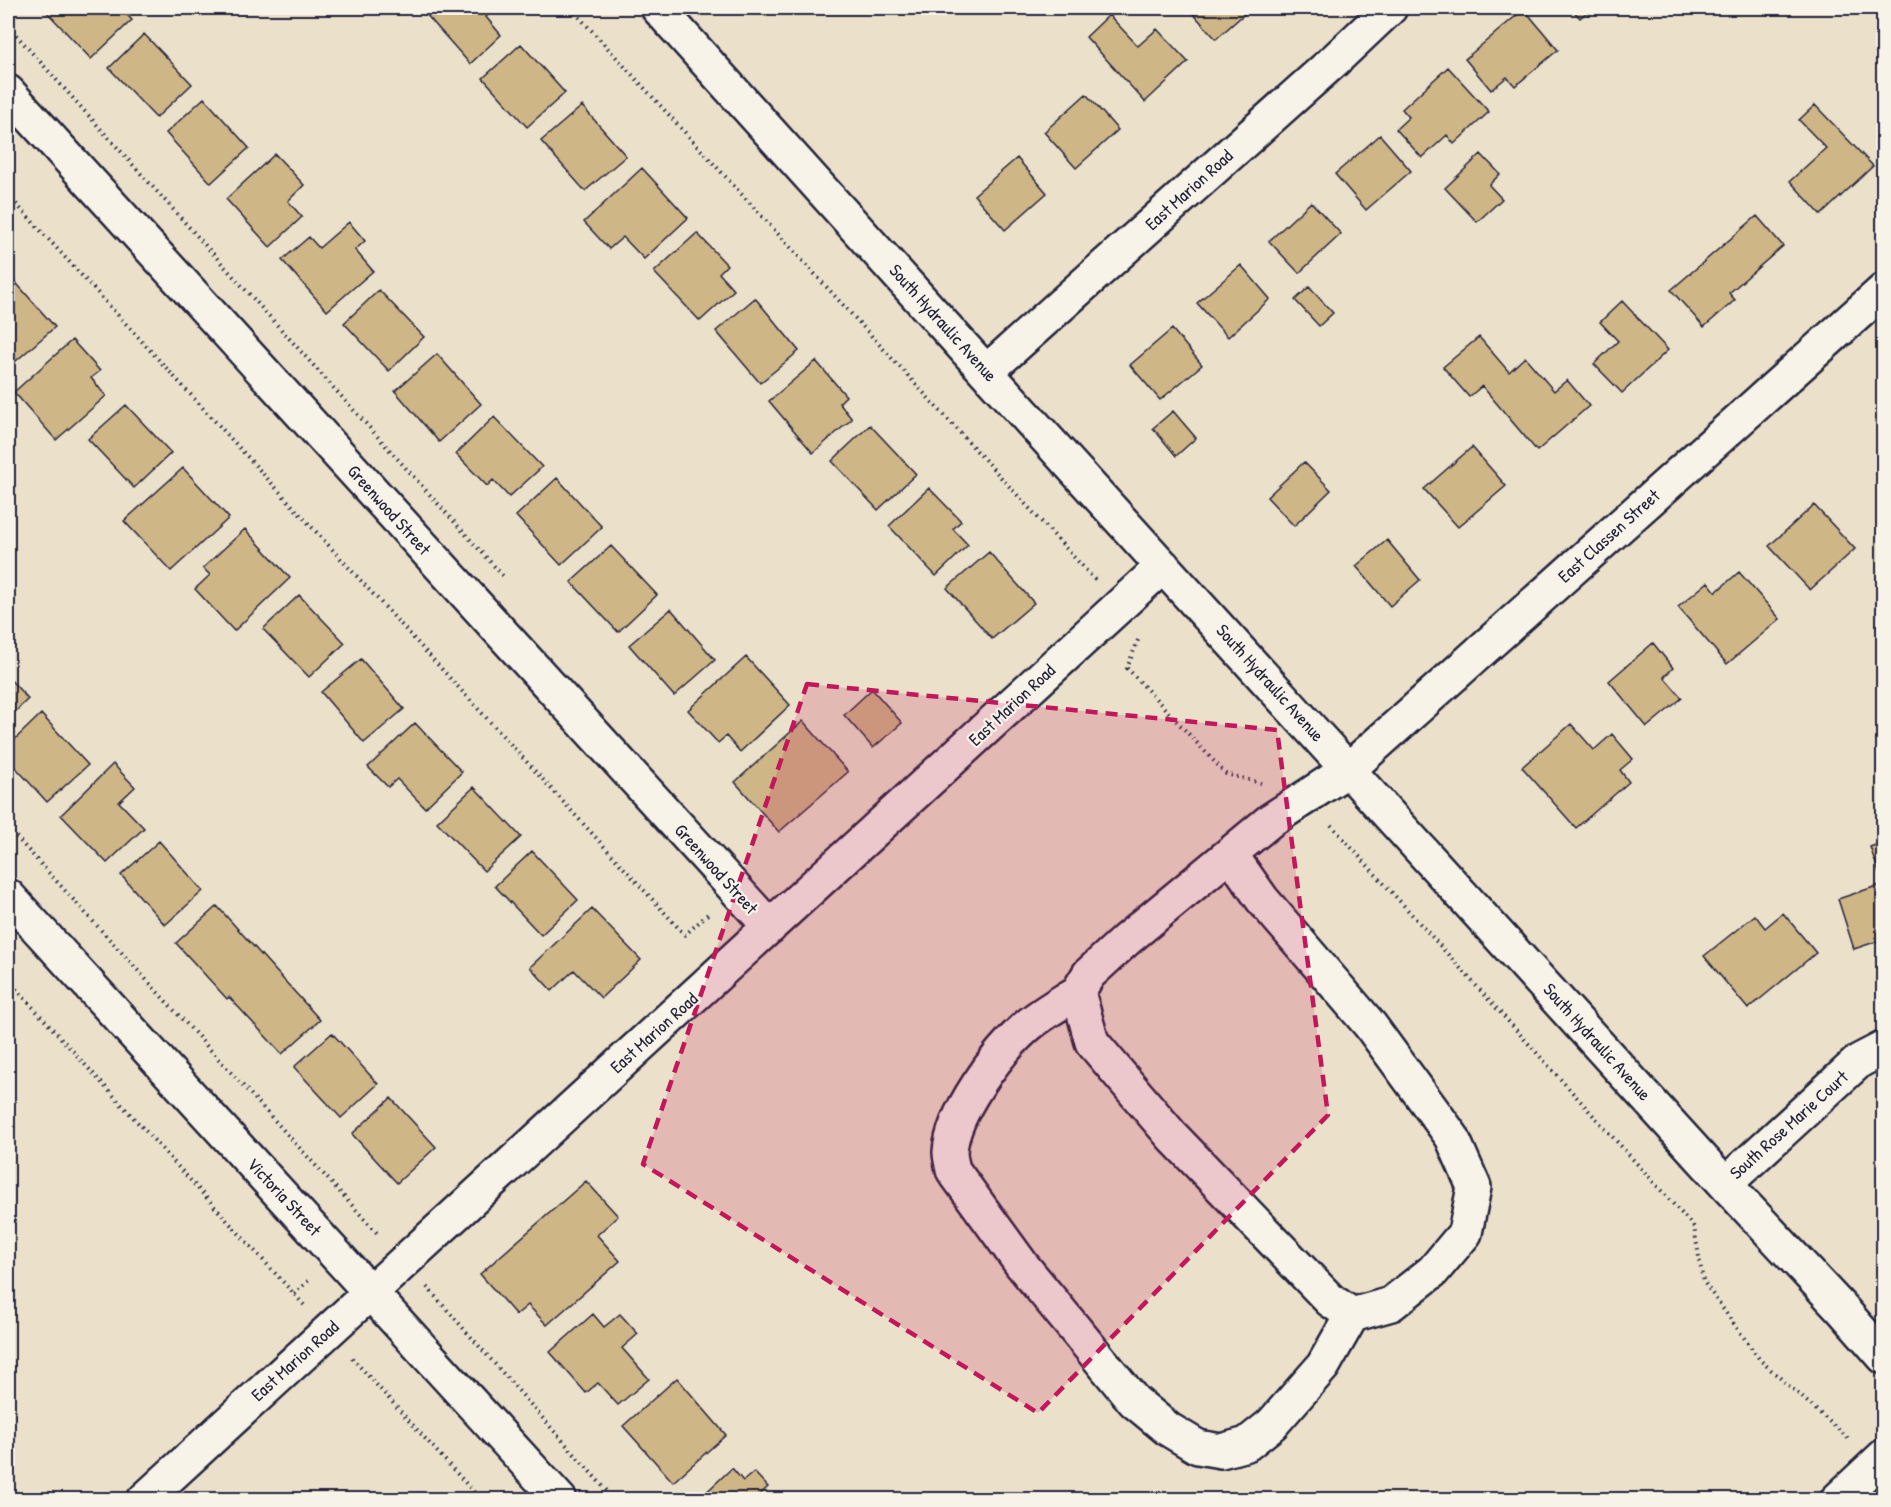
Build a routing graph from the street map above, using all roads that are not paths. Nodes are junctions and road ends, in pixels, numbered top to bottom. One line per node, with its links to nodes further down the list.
1 (658, 8): 5 (street, South Hydraulic Avenue)
2 (1390, 8): 5 (street, East Marion Road)
3 (8, 92): 10 (street, Greenwood Street)
4 (1879, 303): 7 (street, East Classen Street)
5 (986, 372): 6 (street, South Hydraulic Avenue)
6 (1163, 566): 7 (street, South Hydraulic Avenue); 10 (street, East Marion Road)
7 (1349, 769): 8 (street, East Classen Street); 13 (street, South Hydraulic Avenue)
8 (1231, 855): 11 (street, East Classen Street); 15 (street)
9 (8, 896): 14 (street, Victoria Street)
10 (770, 927): 14 (street, East Marion Road)
11 (1078, 992): 15 (street); 15 (street, East Classen Street)
12 (1884, 1048): 13 (street, South Rose Marie Court)
13 (1725, 1184): 16 (street, South Hydraulic Avenue)
14 (371, 1292): 18 (street, East Marion Road); 19 (street, Victoria Street)
15 (1352, 1315)
16 (1884, 1357)
17 (1879, 1460): 20 (street)
18 (144, 1500)
19 (560, 1500)
20 (1837, 1500)

